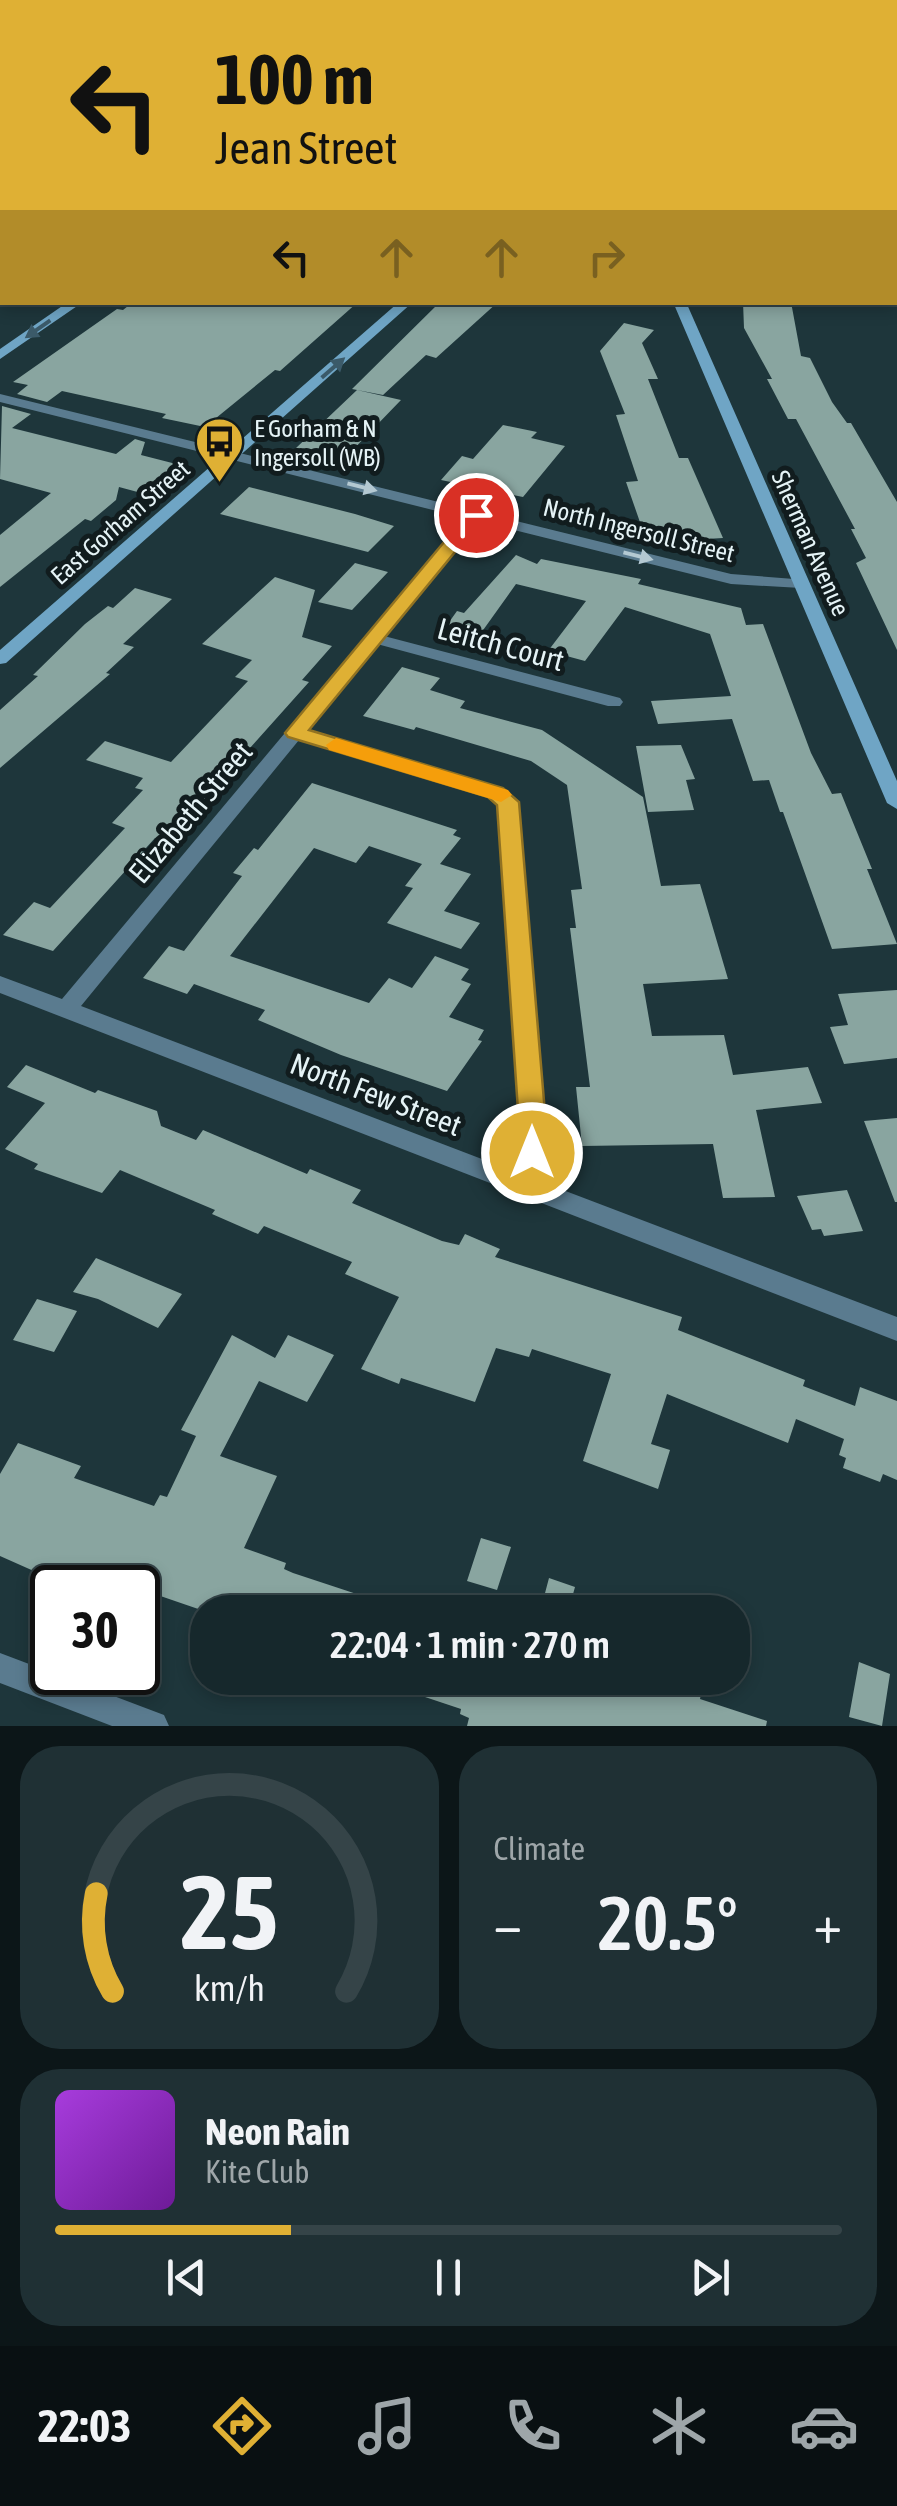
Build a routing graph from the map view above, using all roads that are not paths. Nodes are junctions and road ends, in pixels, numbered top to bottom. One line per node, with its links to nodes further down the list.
1 (72, 305): 4 (main road, one-way to 4)
2 (404, 305): 6 (main road, East Gorham Street, one-way to 2)
3 (680, 305): 8 (main road, Sherman Avenue)
4 (0, 355)
5 (0, 398): 6 (street, North Ingersoll Street)
6 (233, 456): 7 (street, North Ingersoll Street, one-way to 7); 10 (main road, East Gorham Street)
7 (476, 515): 8 (street, North Ingersoll Street, one-way to 8); 9 (street, Elizabeth Street)
8 (801, 583): 13 (main road, Sherman Avenue)
9 (373, 638): 11 (street, Leitch Court); 12 (street, Elizabeth Street)
10 (0, 659)
11 (614, 702)
12 (295, 733): 15 (street, Elizabeth Street); 16 (street)
13 (897, 803)
14 (0, 984): 15 (street, North Few Street)
15 (66, 1009): 16 (street, North Few Street)
16 (520, 1184): 17 (street, North Few Street)
17 (897, 1328)
18 (0, 1668): 19 (street)
19 (153, 1726)

